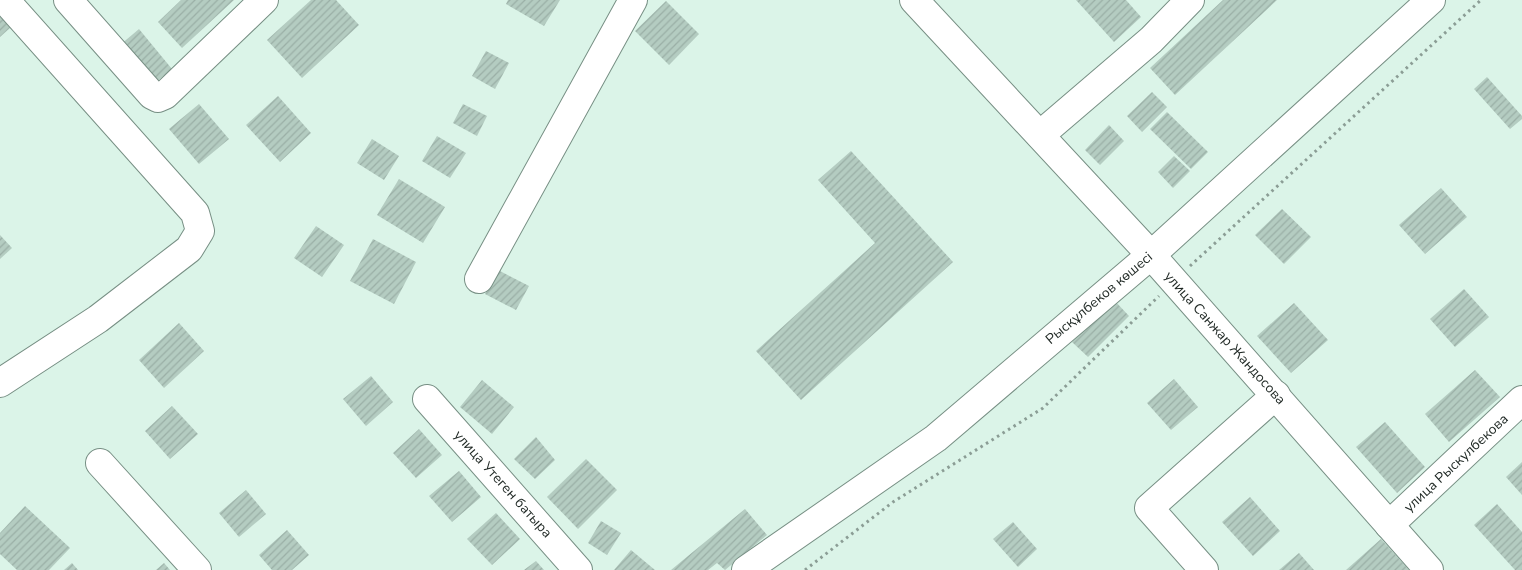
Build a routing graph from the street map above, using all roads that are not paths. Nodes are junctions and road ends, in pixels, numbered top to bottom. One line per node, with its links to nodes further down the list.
1 (5, 0): 11 (street)
2 (68, 0): 3 (street)
3 (264, 0)
4 (634, 0): 10 (street)
5 (914, 0): 8 (street, улица Санжар Жандосова)
6 (1189, 0): 8 (street)
7 (1431, 0): 9 (street, Рысқұлбеков көшесі)
8 (1040, 135): 9 (street, улица Санжар Жандосова)
9 (1151, 255): 12 (street, улица Санжар Жандосова); 19 (street, Рысқұлбеков көшесі)
10 (479, 279)
11 (0, 383)
12 (1276, 395): 16 (street, улица Санжар Жандосова); 20 (street)
13 (427, 399): 18 (street, улица Утеген батыра)
14 (1522, 400): 16 (street, улица Рыскулбекова)
15 (100, 463): 17 (street)
16 (1389, 525): 21 (street, улица Санжар Жандосова)
17 (197, 570)
18 (578, 570)
19 (746, 570)
20 (1204, 570)
21 (1429, 570)

